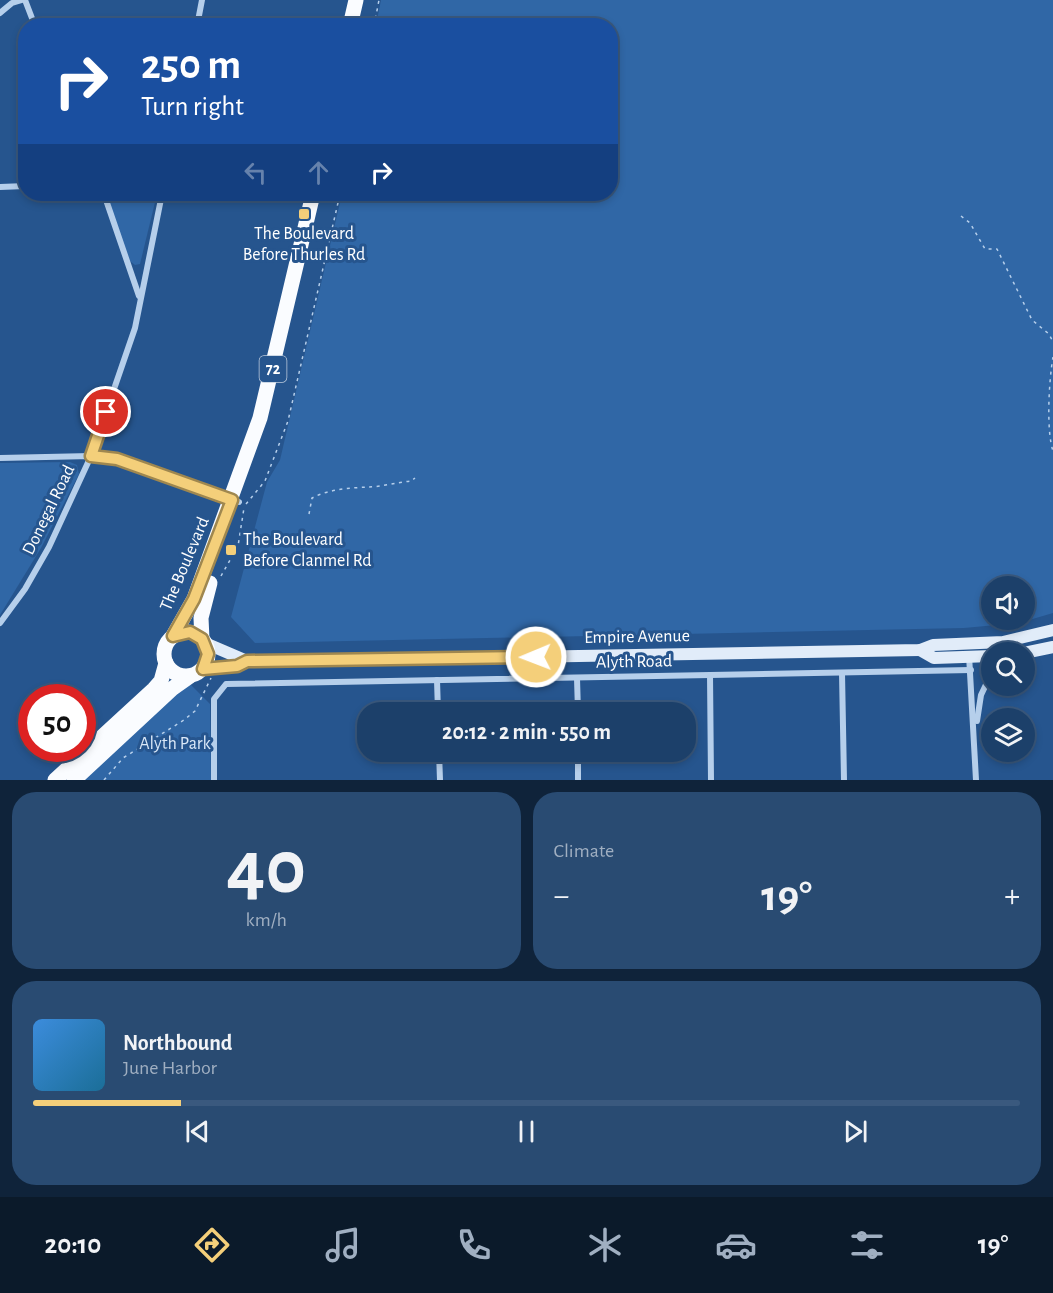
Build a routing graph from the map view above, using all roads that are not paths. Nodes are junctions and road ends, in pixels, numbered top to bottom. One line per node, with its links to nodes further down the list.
1 (23, 0): 5 (street); 6 (street)
2 (202, 0): 7 (street)
3 (356, 0): 8 (main road)
4 (364, 0): 9 (main road)
5 (0, 13)
6 (31, 18)
7 (199, 18)
8 (352, 18)
9 (360, 18)
10 (18, 186): 11 (street)
11 (0, 187)
12 (106, 201): 16 (street)
13 (160, 201): 16 (street, Donegal Road)
14 (311, 201): 19 (main road, The Boulevard / 72)
15 (319, 201): 19 (main road, The Boulevard / 72)
16 (139, 297): 17 (street, Donegal Road)
17 (91, 456): 18 (street); 19 (street); 20 (street, Donegal Road)
18 (0, 458)
19 (236, 501): 22 (main road, The Boulevard / 72); 23 (main road, The Boulevard / 72)
20 (0, 623)
21 (1053, 630): 25 (main road, Empire Avenue)
22 (173, 636): 23 (main road); 29 (main road, 72)
23 (203, 641): 28 (main road, Empire Avenue); 31 (main road, 72)
24 (1053, 647): 26 (main road)
25 (969, 650): 27 (main road, Empire Avenue); 28 (main road, Empire Avenue); 30 (street)
26 (1035, 651)
27 (981, 653)
28 (247, 661): 31 (main road, Empire Avenue)
29 (166, 663): 31 (main road); 42 (main road, 72)
30 (971, 670): 32 (street, Alyth Road); 39 (street)
31 (202, 673): 43 (main road)
32 (842, 673): 33 (street, Alyth Road); 48 (street)
33 (710, 675): 34 (street, Alyth Road); 47 (street)
34 (577, 678): 35 (street, Alyth Road); 38 (street)
35 (437, 680): 37 (street); 44 (street, Alyth Road)
36 (981, 695): 39 (street)
37 (438, 702)
38 (578, 702)
39 (975, 728): 49 (street)
40 (439, 762): 45 (street)
41 (578, 762): 46 (street)
42 (55, 780)
43 (74, 780)
44 (214, 780)
45 (440, 780)
46 (578, 780)
47 (711, 780)
48 (844, 780)
49 (976, 780)

